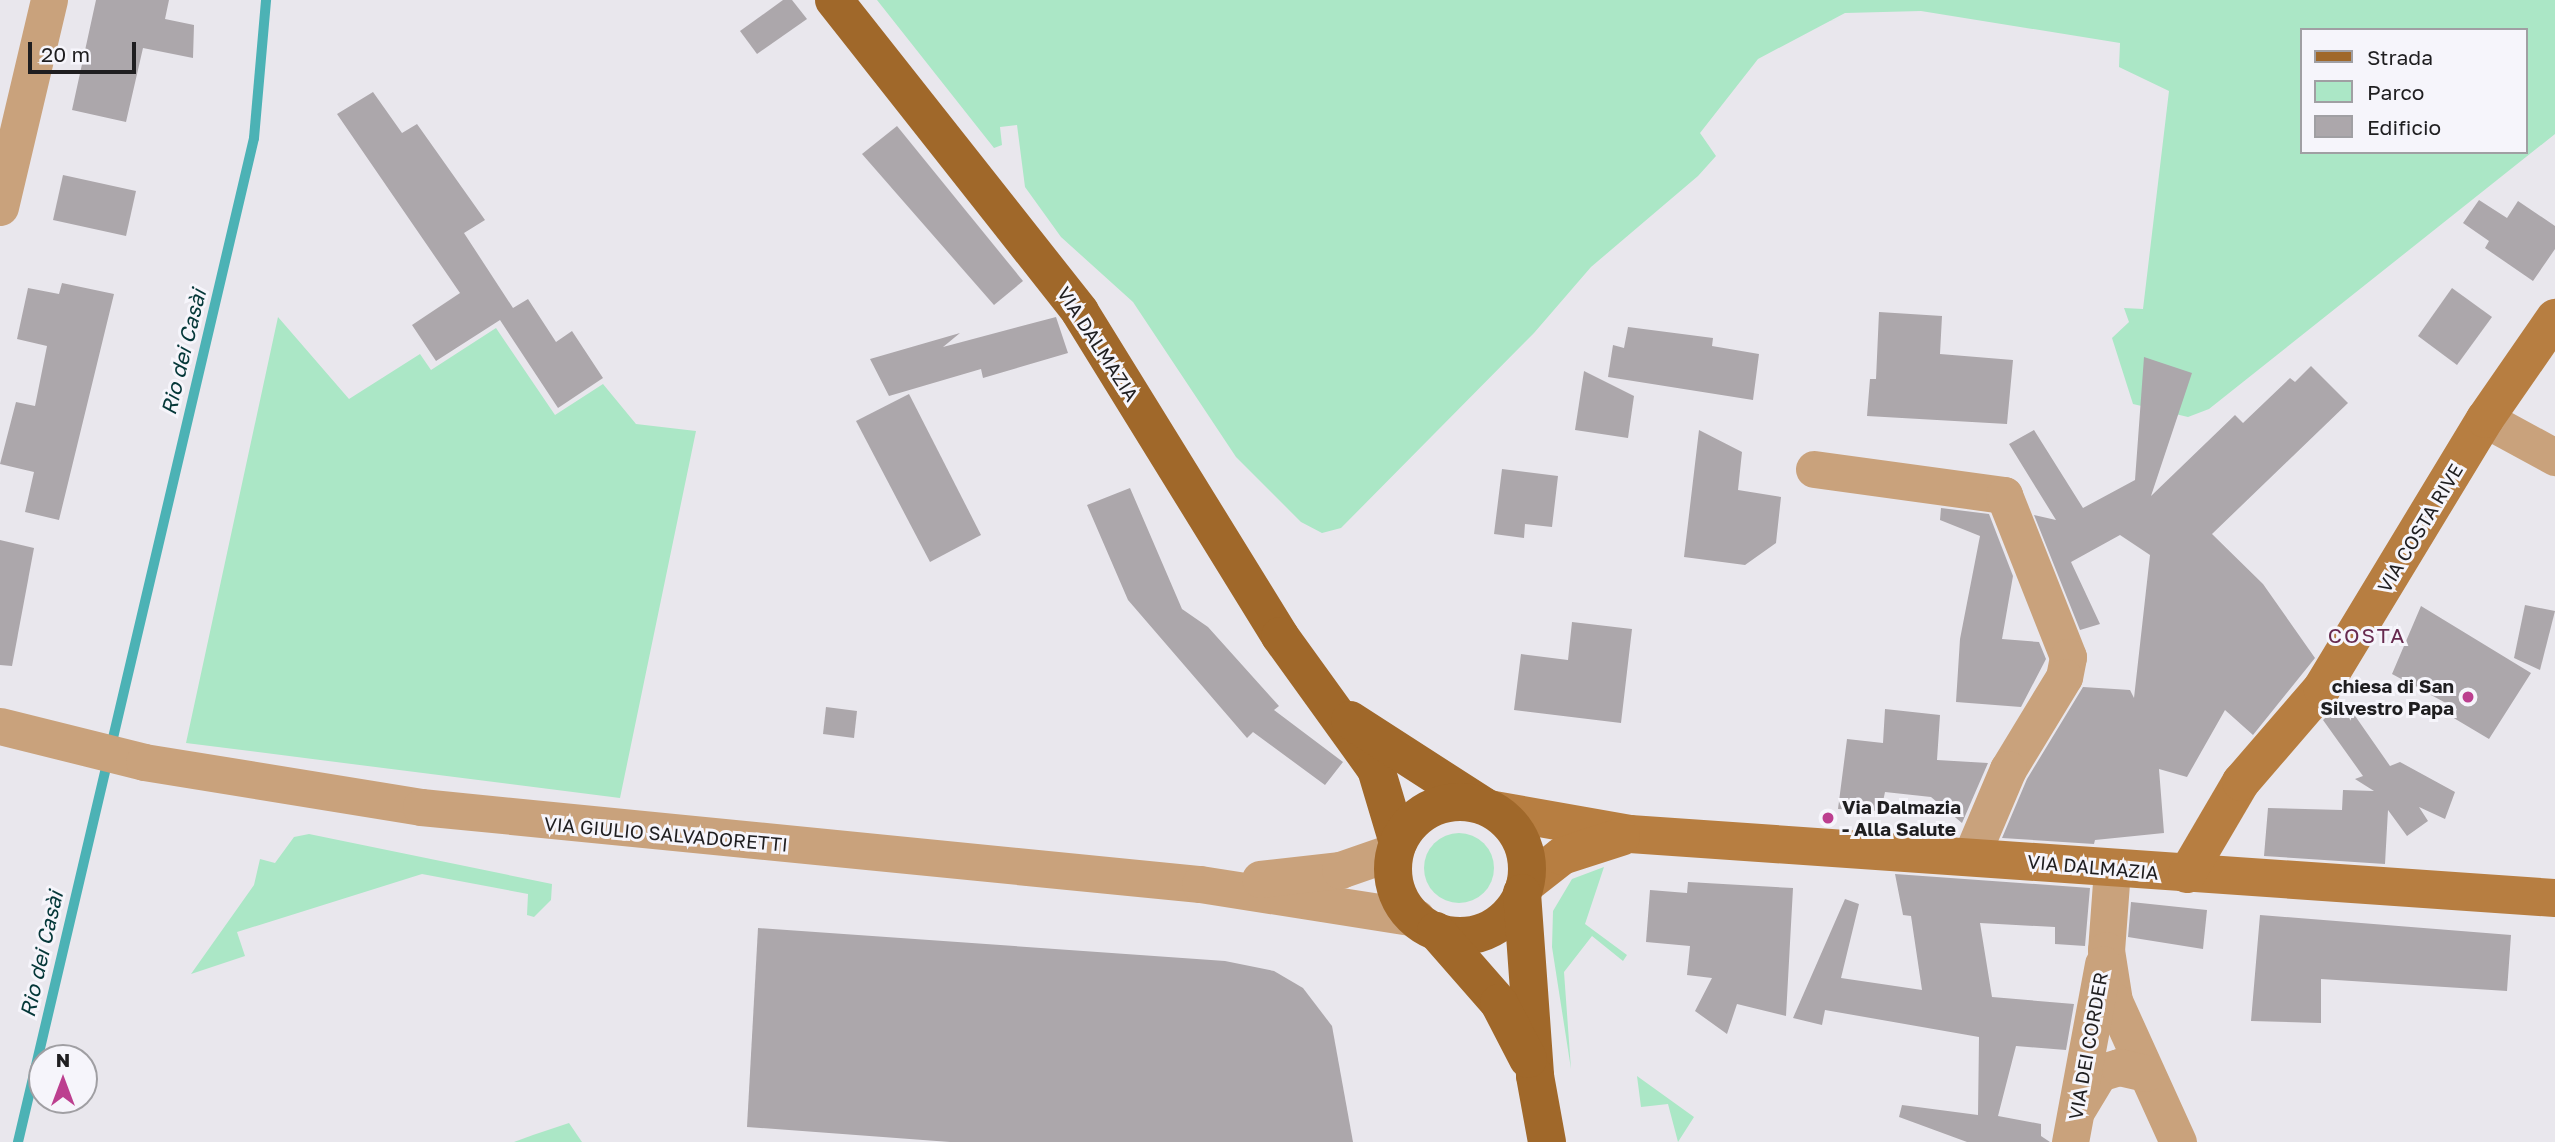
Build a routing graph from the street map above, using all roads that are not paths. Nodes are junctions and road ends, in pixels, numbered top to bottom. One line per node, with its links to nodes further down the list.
1 (50, 0): 3 (street)
2 (834, 0): 8 (main road, VIA DALMAZIA)
3 (0, 207)
4 (2555, 318): 5 (street, VIA COSTA RIVE)
5 (2485, 419): 6 (street); 15 (street, VIA COSTA RIVE)
6 (2555, 457)
7 (1814, 469): 13 (street)
8 (1333, 708): 10 (main road, VIA DALMAZIA); 12 (main road, VIA DALMAZIA)
9 (0, 726): 16 (street, VIA GIULIO SALVADORETTI)
10 (1489, 808): 11 (street, VIA DALMAZIA); 12 (main road); 17 (main road)
11 (1630, 834): 13 (street, VIA DALMAZIA); 17 (street, VIA DALMAZIA)
12 (1396, 847): 16 (street, VIA GIULIO SALVADORETTI); 19 (main road)
13 (1971, 856): 14 (street, VIA DALMAZIA)
14 (2112, 869): 15 (street, VIA DALMAZIA); 20 (street)
15 (2187, 874): 18 (street, VIA DALMAZIA)
16 (1200, 884): 19 (street, VIA GIULIO SALVADORETTI)
17 (1523, 889): 19 (main road); 22 (main road)
18 (2555, 898)
19 (1426, 925): 22 (main road)
20 (2106, 950): 21 (street); 23 (street, VIA DEI CORDER)
21 (2145, 1073): 23 (street); 25 (street)
22 (1535, 1076): 24 (main road)
23 (2073, 1127)
24 (1547, 1142)
25 (2178, 1142)

